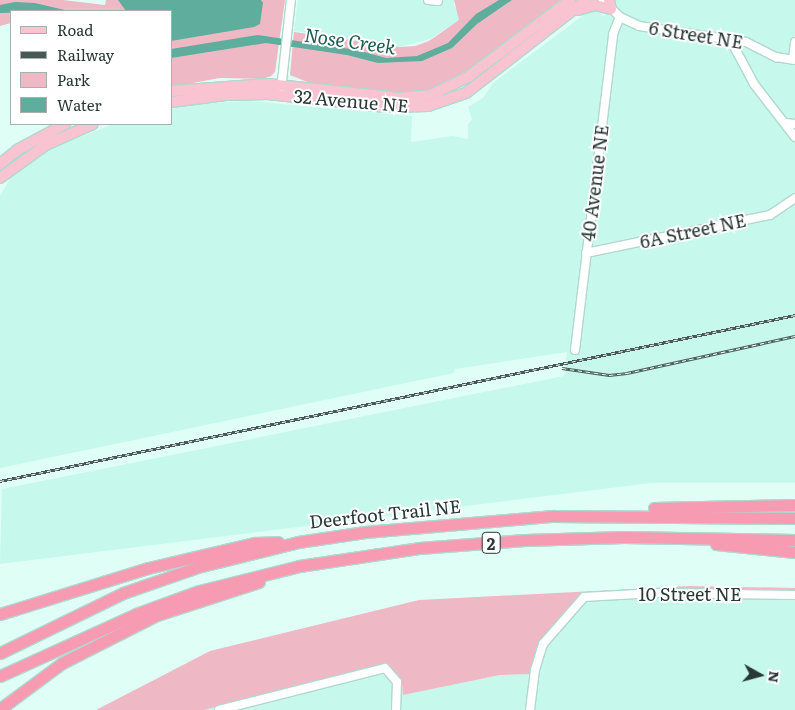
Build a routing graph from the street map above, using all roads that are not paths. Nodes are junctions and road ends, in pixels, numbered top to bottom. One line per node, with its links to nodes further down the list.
1 (291, 0): 13 (street)
2 (428, 0): 6 (street)
3 (570, 0): 13 (main road, 32 Avenue NE)
4 (586, 0): 8 (main road, 32 Avenue NE)
5 (603, 0): 7 (street, 6 Street NE)
6 (438, 1)
7 (610, 4): 8 (main road); 9 (street, 6 Street NE)
8 (572, 12): 13 (main road, 32 Avenue NE)
9 (620, 18): 10 (street, 6 Street NE); 24 (street, 40 Avenue NE)
10 (730, 39): 12 (street, 6 Street NE); 16 (street)
11 (795, 42): 12 (street)
12 (794, 59)
13 (281, 90): 14 (main road, 32 Avenue NE); 15 (main road, 32 Avenue NE)
14 (172, 91)
15 (172, 102)
16 (785, 123): 17 (street); 20 (street)
17 (795, 124)
18 (63, 125): 21 (main road)
19 (91, 125): 22 (main road)
20 (795, 137)
21 (0, 164)
22 (0, 178)
23 (795, 198): 24 (street, 6A Street NE)
24 (586, 254): 25 (street, 40 Avenue NE)
25 (575, 350)
26 (795, 505): 27 (highway)
27 (553, 516): 28 (highway, Deerfoot Trail NE / 2); 31 (highway, Deerfoot Trail NE / 2)
28 (795, 518)
29 (685, 538): 30 (highway, 2); 32 (highway); 33 (highway, 2)
30 (795, 540)
31 (298, 542): 35 (highway); 36 (highway, Deerfoot Trail NE / 2)
32 (795, 552)
33 (299, 566): 37 (highway, 2); 39 (highway)
34 (795, 595): 42 (street, 10 Street NE)
35 (0, 615)
36 (0, 653)
37 (0, 676)
38 (234, 708): 40 (street); 41 (street)
39 (0, 710)
40 (219, 710)
41 (396, 710)
42 (530, 710)

